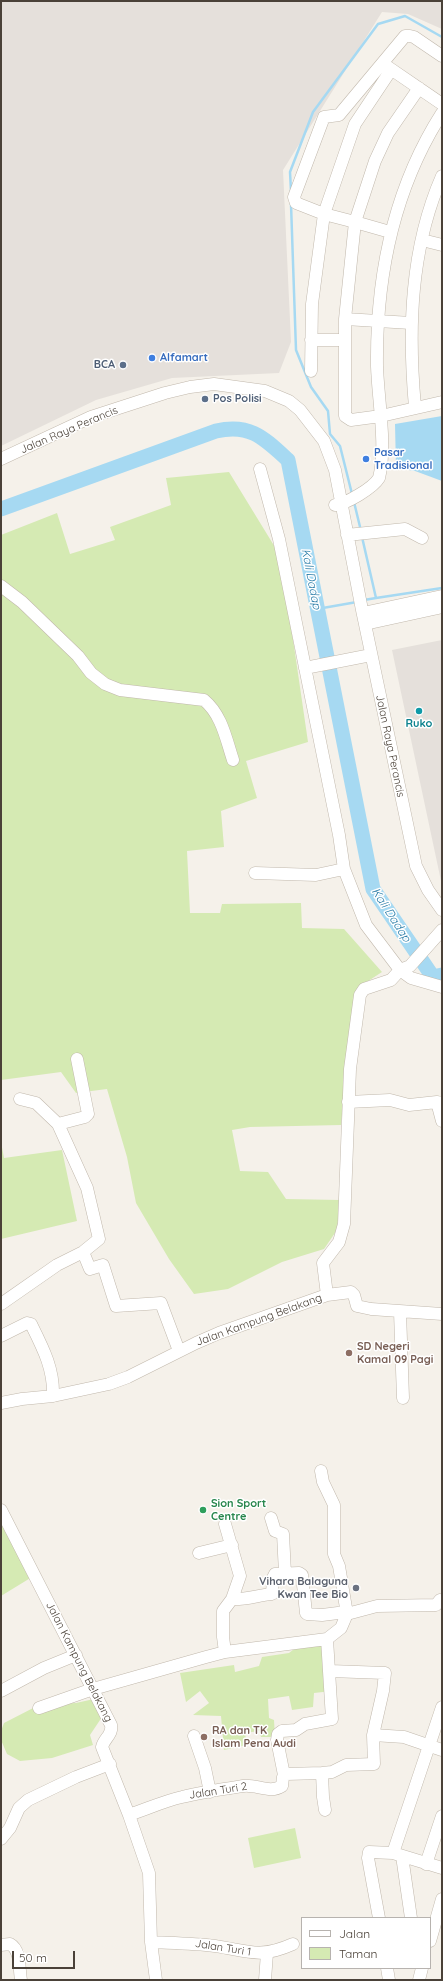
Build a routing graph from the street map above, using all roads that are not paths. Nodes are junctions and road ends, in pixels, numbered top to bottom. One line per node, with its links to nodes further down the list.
1 (442, 56): 2 (street)
2 (387, 66): 3 (street); 6 (street); 7 (street)
3 (419, 88): 4 (street); 10 (street)
4 (442, 104)
5 (442, 113): 11 (street)
6 (339, 115): 7 (street); 9 (street)
7 (355, 124): 9 (street)
8 (442, 176): 12 (street)
9 (324, 214): 10 (street); 17 (street)
10 (355, 222): 11 (street); 14 (street)
11 (390, 232): 15 (street)
12 (422, 240): 13 (street); 16 (street)
13 (442, 245)
14 (345, 319): 15 (street); 18 (street)
15 (379, 320): 16 (street); 22 (street)
16 (411, 323): 21 (street)
17 (311, 340): 18 (street); 19 (street)
18 (344, 340): 22 (street)
19 (311, 371)
20 (442, 402): 21 (street)
21 (415, 407): 22 (street)
22 (381, 416): 25 (street)
23 (1, 459): 25 (street, Jalan Raya Perancis)
24 (260, 469): 33 (street)
25 (346, 501): 26 (street, Jalan Raya Perancis); 31 (street, Jalan Raya Perancis)
26 (357, 533): 27 (street); 31 (street, Jalan Raya Perancis)
27 (422, 538)
28 (1, 586): 34 (street)
29 (442, 596): 31 (street)
30 (442, 607): 31 (street)
31 (361, 608): 32 (street, Jalan Raya Perancis)
32 (366, 656): 33 (street); 37 (street, Jalan Raya Perancis)
33 (309, 667): 35 (street)
34 (233, 760)
35 (344, 869): 36 (street); 41 (street)
36 (255, 873)
37 (424, 880): 38 (street, Jalan Raya Perancis); 39 (street, Jalan Raya Perancis)
38 (442, 898)
39 (442, 910)
40 (439, 934): 41 (street, Jalan Kampung Belakang)
41 (405, 968): 42 (street); 45 (street, Jalan Kampung Belakang)
42 (442, 987)
43 (77, 1059): 47 (street)
44 (20, 1099): 47 (street)
45 (348, 1102): 46 (street); 49 (street, Jalan Kampung Belakang)
46 (442, 1121)
47 (58, 1124): 48 (street)
48 (83, 1252): 50 (street); 54 (street)
49 (327, 1295): 51 (street); 54 (street, Jalan Kampung Belakang)
50 (1, 1304)
51 (400, 1312): 52 (street); 56 (street)
52 (442, 1314)
53 (1, 1336): 55 (street)
54 (178, 1351): 55 (street, Jalan Kampung Belakang)
55 (53, 1396): 57 (street, Jalan Kampung Belakang)
56 (403, 1398)
57 (1, 1403)
58 (321, 1471): 67 (street)
59 (1, 1510): 70 (street, Jalan Kampung Belakang)
60 (271, 1518): 64 (street)
61 (225, 1524): 62 (street)
62 (232, 1545): 63 (street); 66 (street)
63 (199, 1553)
64 (285, 1573): 66 (street); 67 (street)
65 (441, 1599): 67 (street)
66 (232, 1600): 69 (street)
67 (346, 1613): 68 (street)
68 (327, 1640): 69 (street); 71 (street)
69 (225, 1652): 72 (street)
70 (76, 1655): 72 (street, Jalan Kampung Belakang); 73 (street)
71 (330, 1671): 76 (street); 82 (street)
72 (93, 1689): 75 (street); 80 (street, Jalan Kampung Belakang)
73 (1, 1691)
74 (442, 1707): 78 (street)
75 (39, 1708)
76 (373, 1735): 78 (street); 81 (street)
77 (194, 1736): 83 (street)
78 (429, 1746): 79 (street); 88 (street)
79 (442, 1750)
80 (110, 1764): 85 (street, Jalan Kampung Belakang); 87 (street)
81 (322, 1773): 82 (street); 84 (street)
82 (284, 1775): 83 (street, Jalan Turi 2)
83 (210, 1792): 85 (street, Jalan Turi 2)
84 (325, 1810)
85 (129, 1815): 95 (street, Jalan Kampung Belakang)
86 (441, 1822): 89 (street)
87 (1, 1839)
88 (402, 1856): 89 (street); 92 (street); 93 (street)
89 (426, 1864): 90 (street)
90 (442, 1868)
91 (442, 1899): 94 (street)
92 (379, 1917)
93 (411, 1917)
94 (431, 1938)
95 (151, 1942): 98 (street, Jalan Turi 1); 101 (street, Jalan Kampung Belakang)
96 (293, 1944): 98 (street, Jalan Turi 1)
97 (1, 1945): 100 (street)
98 (267, 1953): 102 (street)
99 (387, 1969): 103 (street)
100 (21, 1980)
101 (156, 1980)
102 (265, 1980)
103 (389, 1980)

